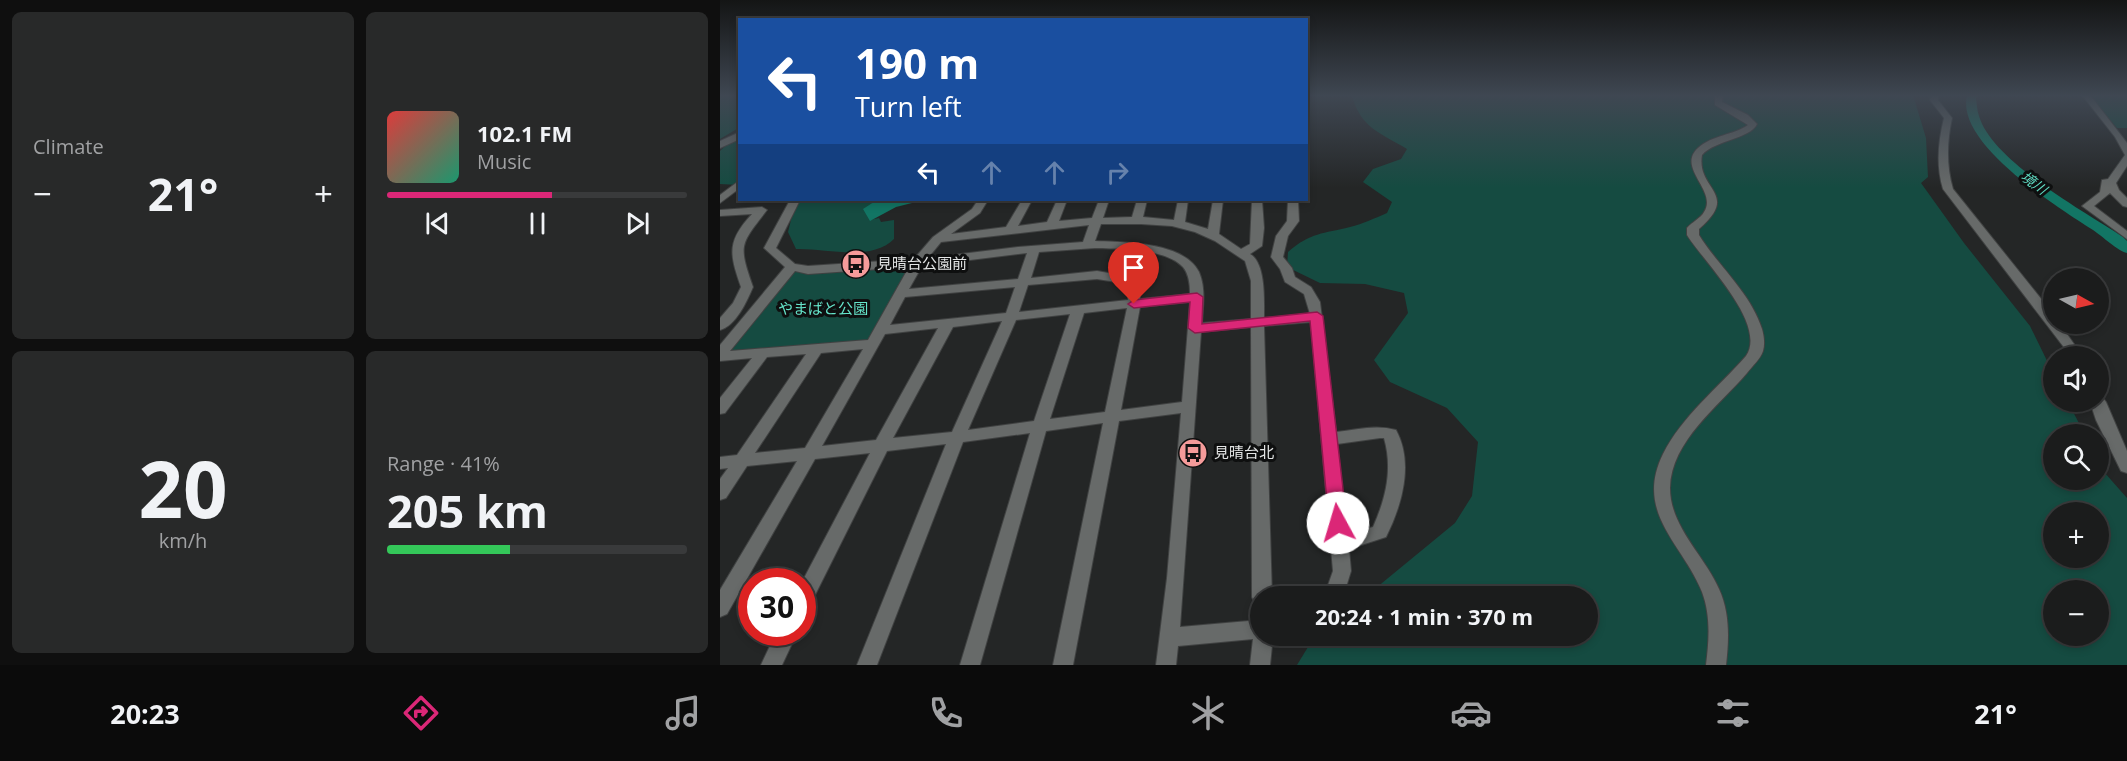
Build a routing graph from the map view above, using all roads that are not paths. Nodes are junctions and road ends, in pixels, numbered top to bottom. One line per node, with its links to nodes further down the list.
1 (1752, 126): 81 (street)
2 (1946, 126): 49 (street)
3 (2110, 126): 6 (street)
4 (738, 136): 5 (street)
5 (720, 145)
6 (2127, 153)
7 (2127, 158): 8 (street)
8 (2111, 183): 22 (street); 30 (street)
9 (738, 186): 10 (street); 11 (street)
10 (720, 187)
11 (720, 200)
12 (794, 201): 36 (street)
13 (982, 201): 31 (street)
14 (1026, 201): 28 (street)
15 (1062, 201): 27 (street)
16 (1104, 201): 25 (street)
17 (1142, 201): 24 (street)
18 (1182, 201): 26 (street)
19 (1218, 201): 29 (street)
20 (1257, 201): 34 (street)
21 (1293, 201): 42 (street)
22 (2127, 204)
23 (720, 213): 46 (street)
24 (1137, 221): 25 (street); 26 (street)
25 (1096, 222): 27 (street); 32 (street)
26 (1179, 224): 29 (street)
27 (1051, 226): 28 (street)
28 (1010, 231): 31 (street)
29 (1213, 235): 34 (street)
30 (2127, 236)
31 (937, 239): 35 (street)
32 (1088, 245): 33 (street); 39 (street)
33 (1034, 250): 35 (street); 37 (street)
34 (1240, 254): 44 (street)
35 (918, 263): 36 (street); 38 (street)
36 (791, 267): 52 (street)
37 (1021, 283): 38 (street); 40 (street); 43 (street)
38 (901, 294): 48 (street)
39 (1197, 297): 40 (street); 47 (street)
40 (1134, 304): 41 (street); 56 (street)
41 (1077, 310): 43 (street); 57 (street)
42 (1317, 316): 44 (street); 59 (street)
43 (1011, 317): 45 (street); 58 (street)
44 (1258, 322): 47 (street); 68 (street)
45 (948, 323): 48 (street); 60 (street)
46 (720, 326)
47 (1195, 328): 53 (street)
48 (877, 337): 50 (street); 61 (street)
49 (2069, 346)
50 (816, 349): 51 (street); 62 (street)
51 (763, 353): 52 (street); 54 (street)
52 (720, 355)
53 (1187, 407): 56 (street); 72 (street)
54 (720, 409)
55 (2101, 412): 64 (street)
56 (1112, 416): 57 (street); 78 (street)
57 (1040, 426): 58 (street); 77 (street)
58 (957, 437): 60 (street); 76 (street)
59 (1329, 439): 66 (street); 66 (street)
60 (882, 444): 61 (street); 67 (street)
61 (808, 453): 62 (street); 70 (street)
62 (742, 461): 63 (street); 65 (street)
63 (720, 463)
64 (2127, 467)
65 (720, 493)
66 (1340, 544): 69 (street)
67 (816, 574)
68 (1262, 586)
69 (1337, 586)
70 (720, 608)
71 (1250, 631): 72 (street)
72 (1169, 637): 79 (street)
73 (780, 646): 75 (street)
74 (1262, 646): 80 (street)
75 (771, 665)
76 (867, 665)
77 (970, 665)
78 (1063, 665)
79 (1166, 665)
80 (1260, 665)
81 (1716, 665)

